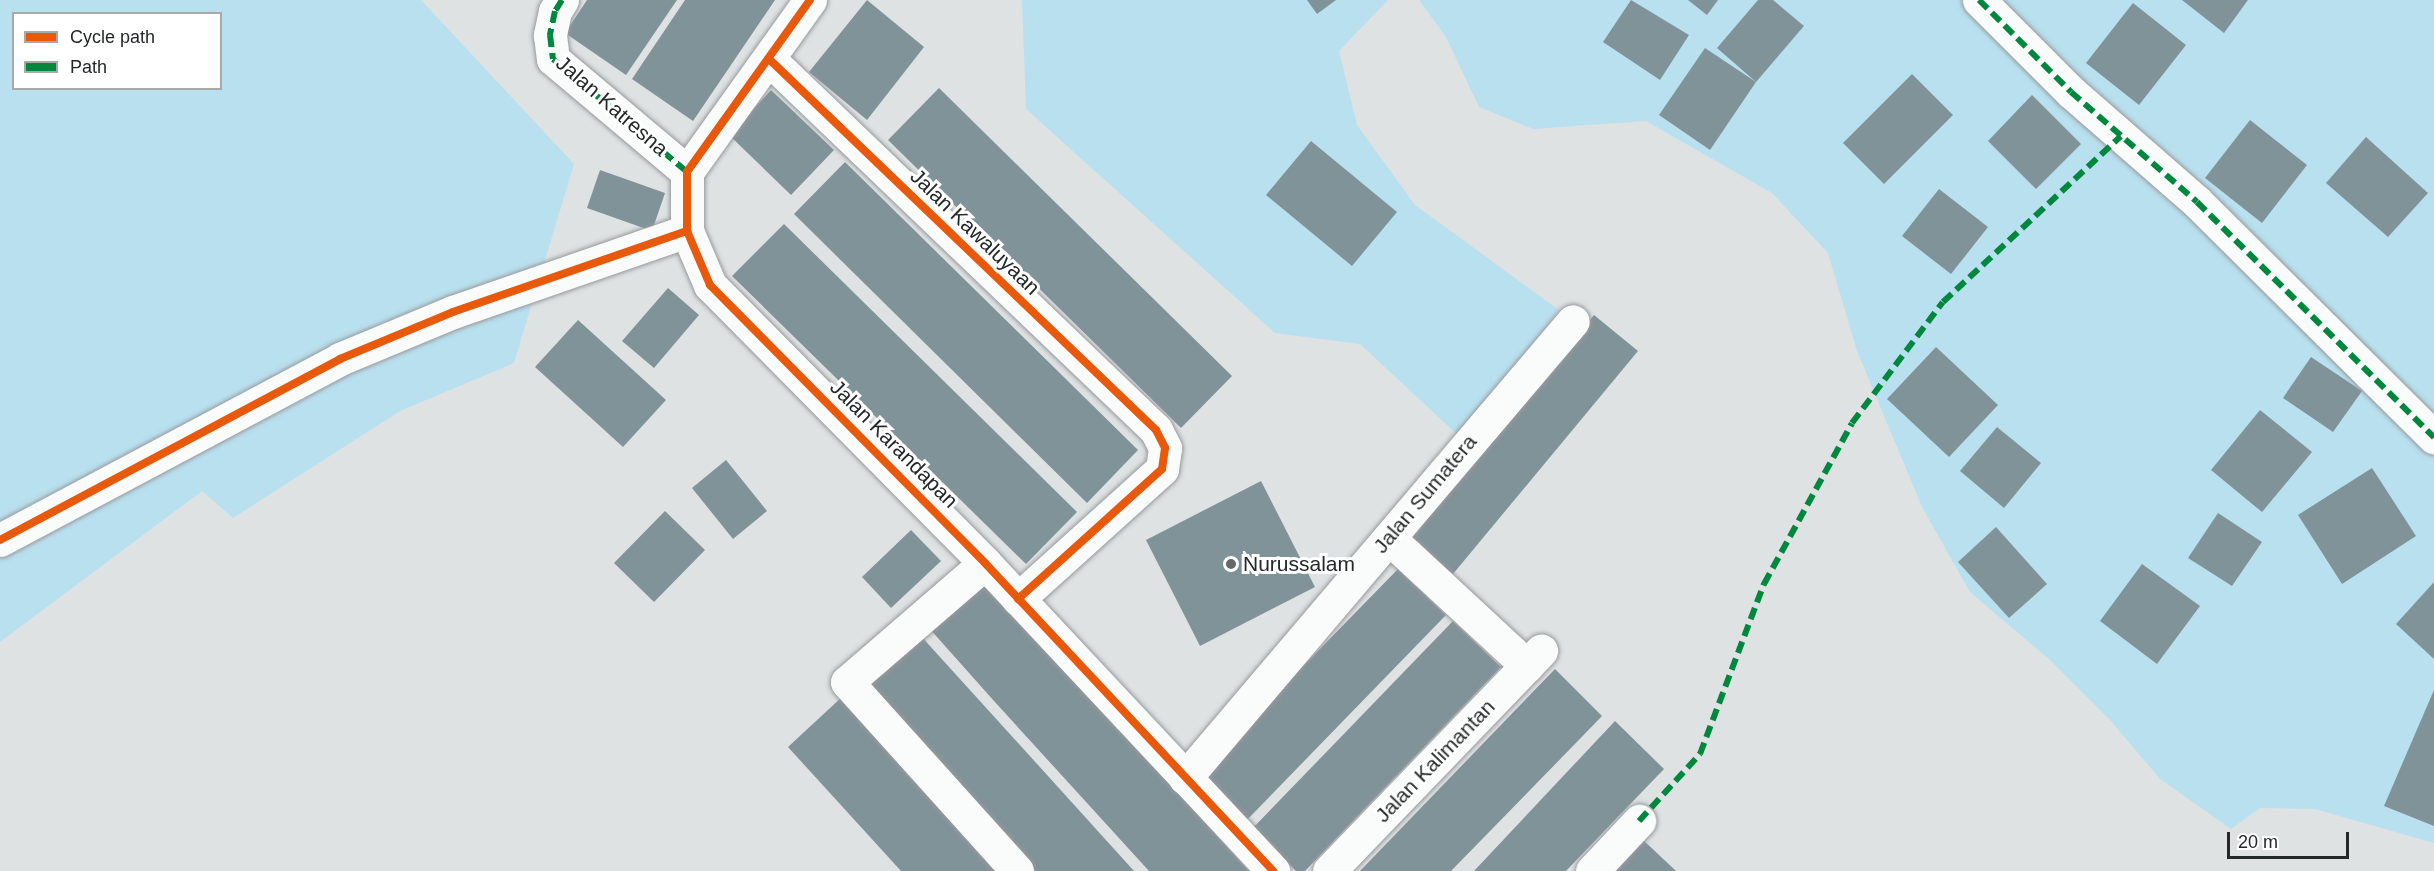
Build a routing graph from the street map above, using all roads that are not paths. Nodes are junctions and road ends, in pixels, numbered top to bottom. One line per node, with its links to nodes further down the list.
1 (562, 0): 5 (street, Jalan Katresna)
2 (810, 0): 4 (street)
3 (1979, 0): 8 (street)
4 (769, 59): 5 (street); 12 (street, Jalan Kawaluyaan)
5 (687, 172): 6 (street, Jalan Karandapan)
6 (687, 231): 10 (street); 11 (street, Jalan Karandapan)
7 (1573, 321): 9 (street, Jalan Sumatera)
8 (2434, 437)
9 (1389, 537): 13 (street, Jalan Sumatera); 17 (street, Jalan Kalimantan)
10 (0, 540)
11 (986, 563): 12 (street, Jalan Karandapan); 15 (street)
12 (1018, 598): 13 (street, Jalan Karandapan)
13 (1185, 778): 16 (street, Jalan Karandapan)
14 (1638, 821): 18 (street)
15 (1017, 871)
16 (1273, 871)
17 (1329, 871)
18 (1592, 871)

